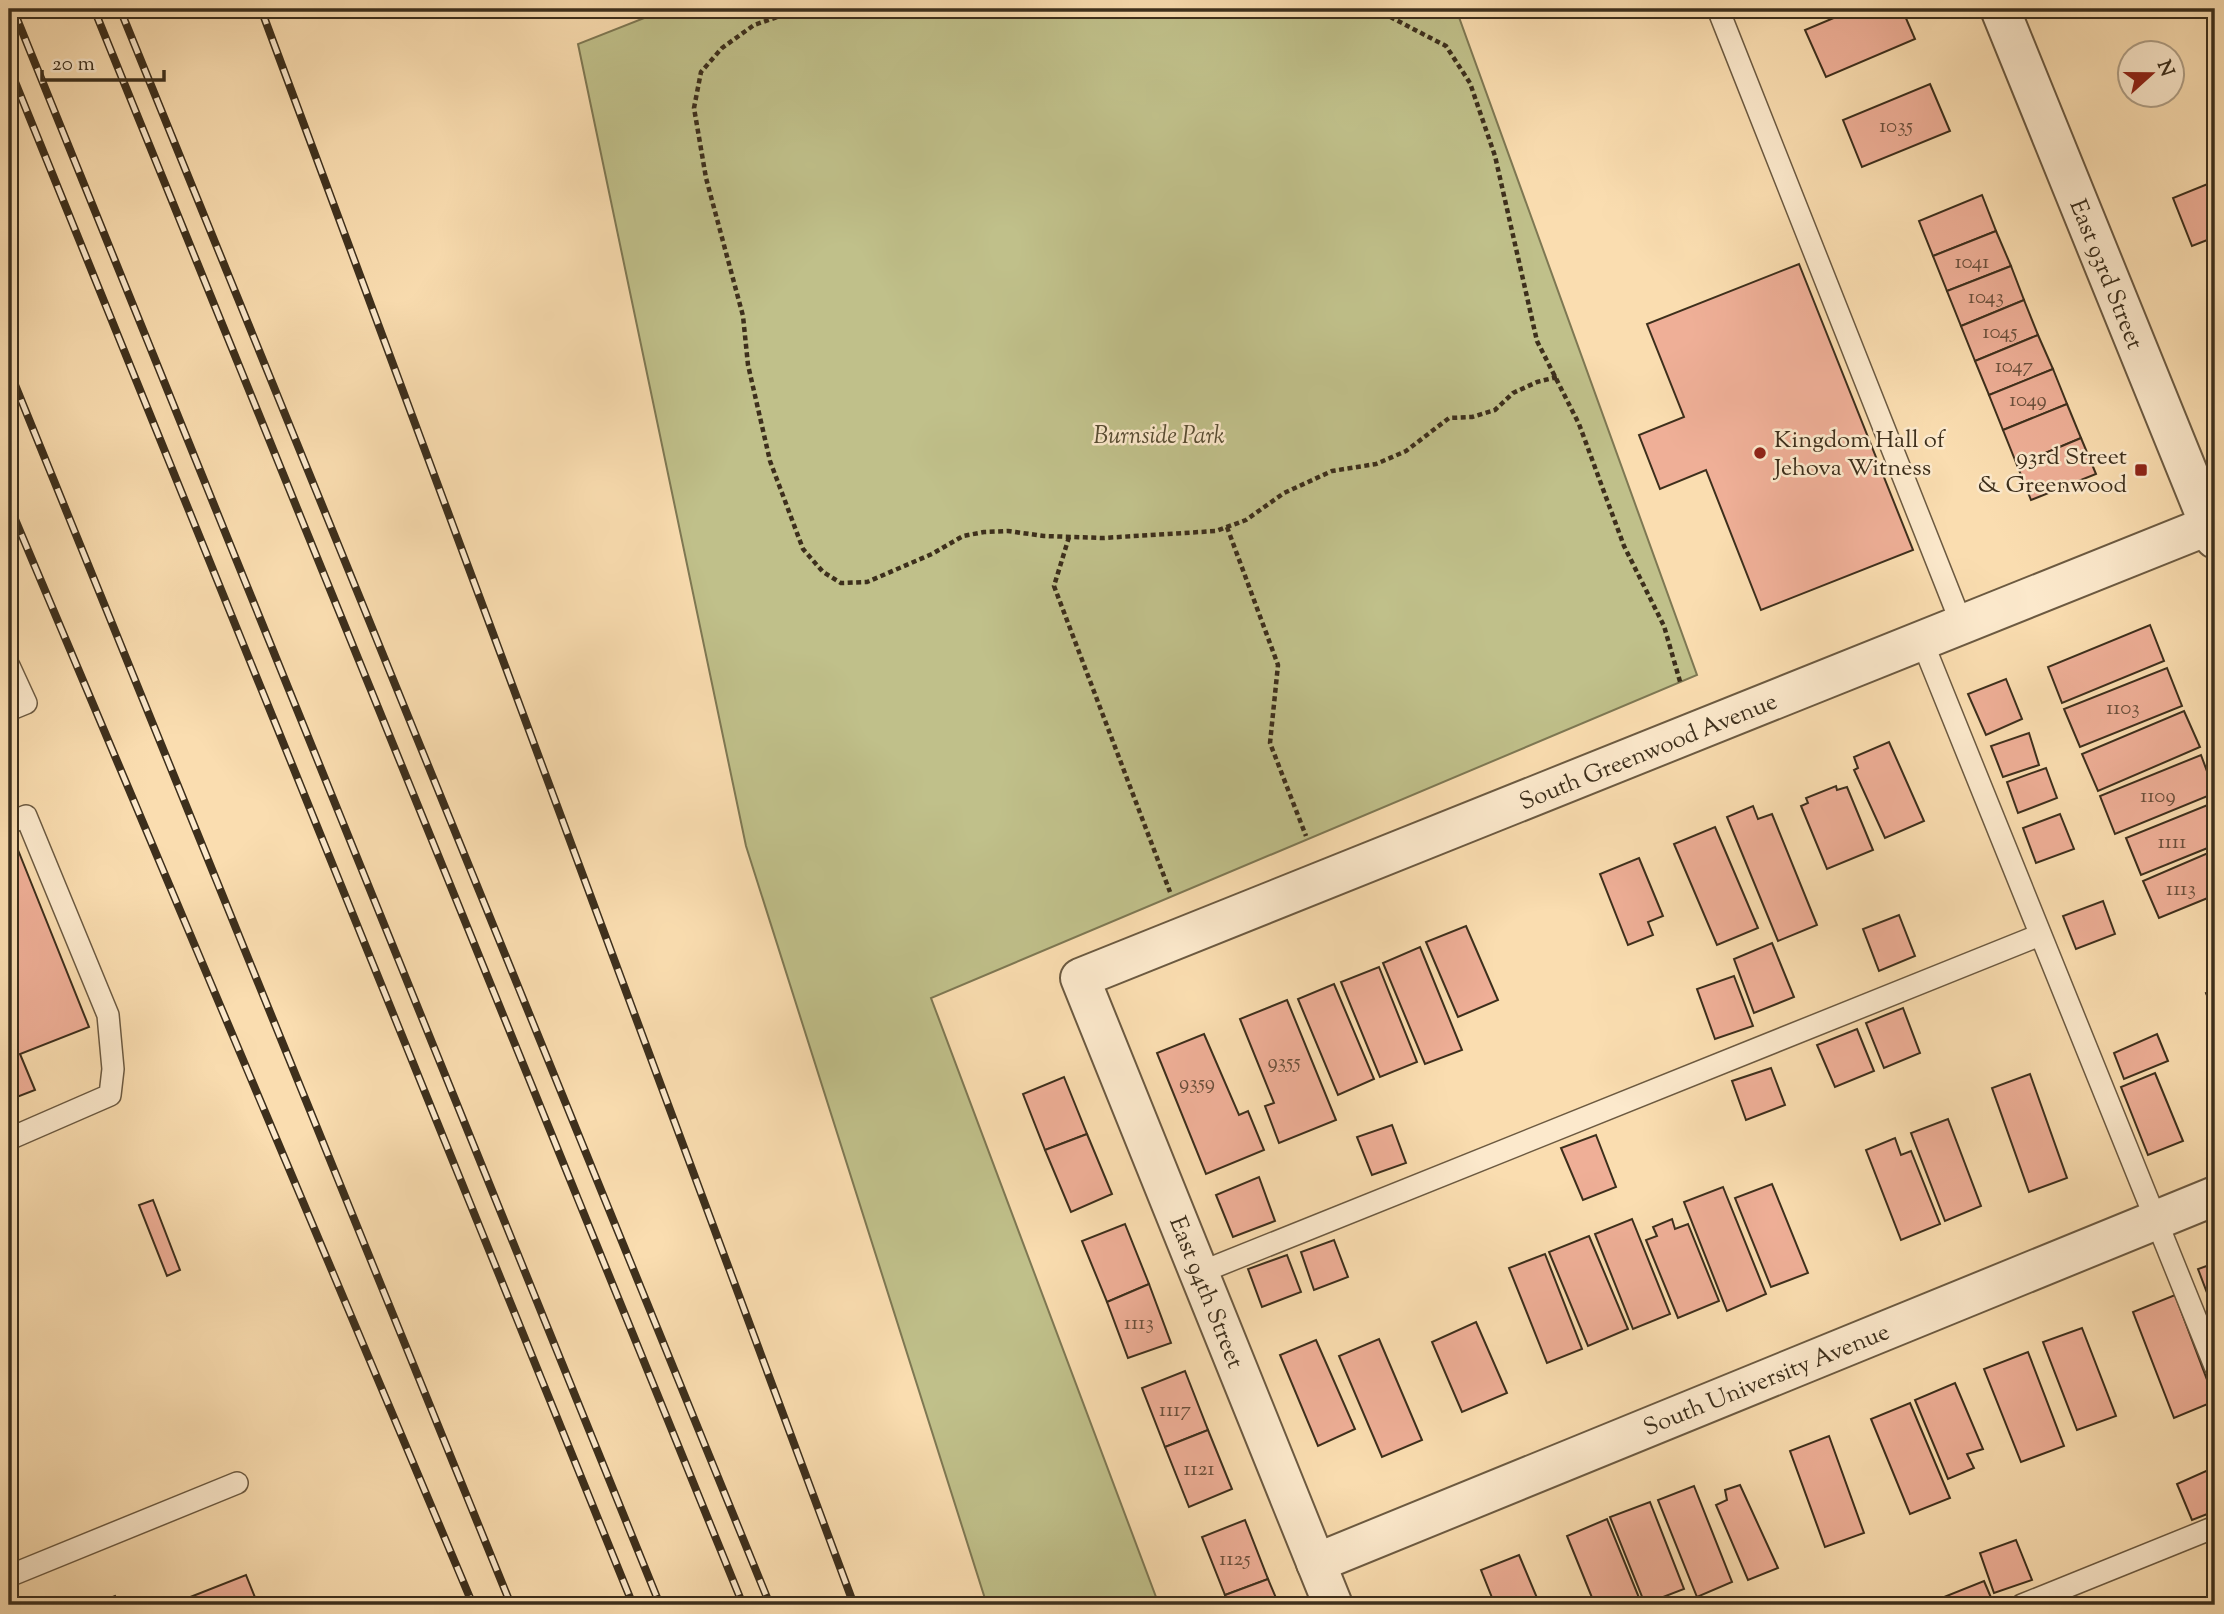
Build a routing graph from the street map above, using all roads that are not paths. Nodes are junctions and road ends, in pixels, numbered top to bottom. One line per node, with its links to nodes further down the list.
1 (1718, 9): 4 (lane)
2 (2000, 9): 3 (street, East 93rd Street)
3 (2214, 529): 4 (street, South Greenwood Avenue)
4 (1962, 625): 5 (street, South Greenwood Avenue)
5 (1922, 641): 9 (lane); 10 (street, South Greenwood Avenue)
6 (9, 666): 7 (lane)
7 (9, 710)
8 (17, 820): 11 (lane)
9 (2040, 935): 13 (lane); 14 (lane)
10 (1080, 978): 14 (street, East 94th Street)
11 (9, 1139)
12 (2215, 1196): 13 (street, South University Avenue)
13 (2156, 1220): 15 (lane); 18 (street, South University Avenue)
14 (1199, 1273): 18 (street, East 94th Street)
15 (2215, 1366)
16 (237, 1483): 19 (lane)
17 (2215, 1527): 21 (lane)
18 (1316, 1563): 20 (street, East 94th Street)
19 (9, 1576)
20 (1333, 1605)
21 (2022, 1605)

